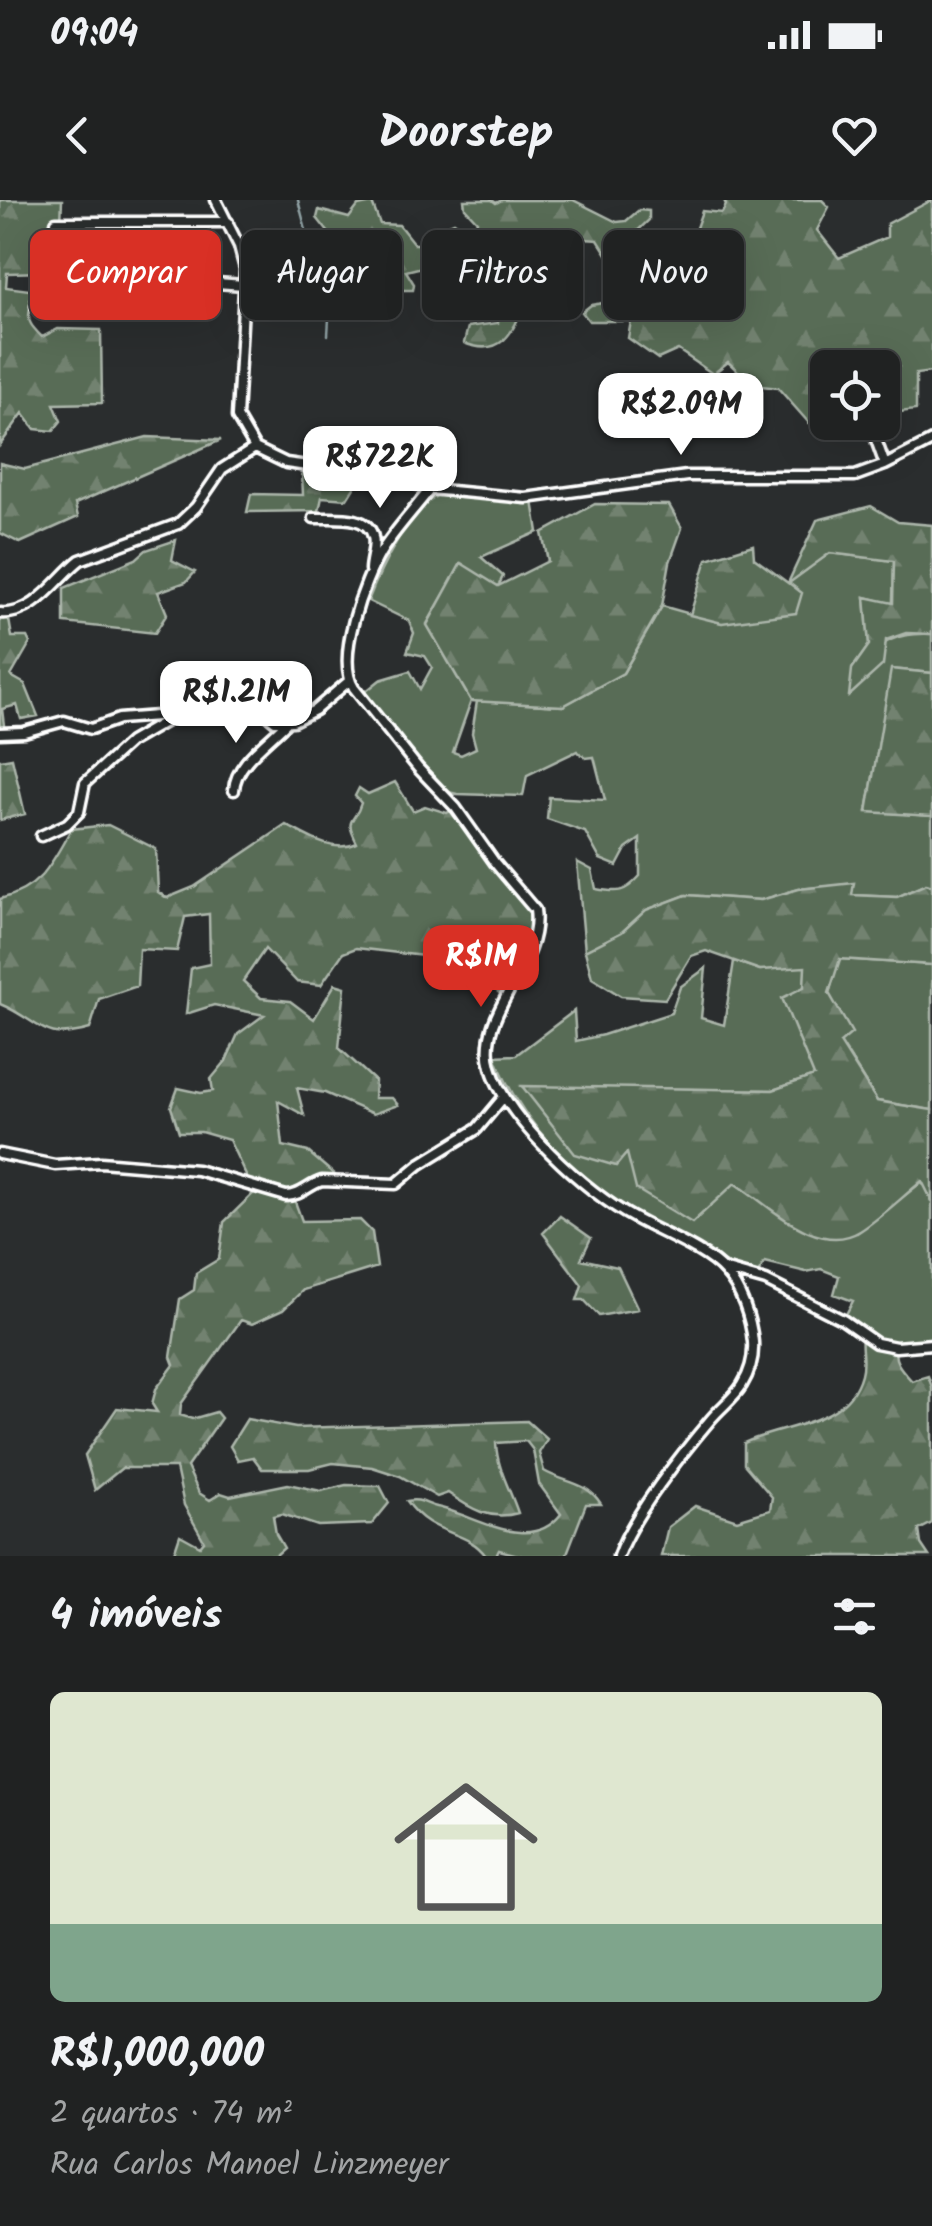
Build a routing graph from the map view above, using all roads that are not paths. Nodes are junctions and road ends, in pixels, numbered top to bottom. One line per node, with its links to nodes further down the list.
1 (216, 200): 3 (street)
2 (56, 222): 3 (street)
3 (228, 222): 4 (street)
4 (241, 256)
5 (242, 320): 8 (street)
6 (875, 440): 9 (street)
7 (932, 440): 9 (street)
8 (255, 448): 10 (street); 13 (street)
9 (884, 465): 10 (street)
10 (430, 489): 12 (street)
11 (314, 518): 12 (street)
12 (370, 574): 14 (street)
13 (0, 613)
14 (349, 681): 16 (street); 20 (street)
15 (175, 716): 16 (street); 17 (street); 19 (street)
16 (287, 722): 18 (street)
17 (0, 733)
18 (234, 790)
19 (41, 836)
20 (503, 1098): 21 (street); 22 (street)
21 (0, 1154)
22 (723, 1269): 23 (street); 24 (street)
23 (932, 1344)
24 (618, 1556)

